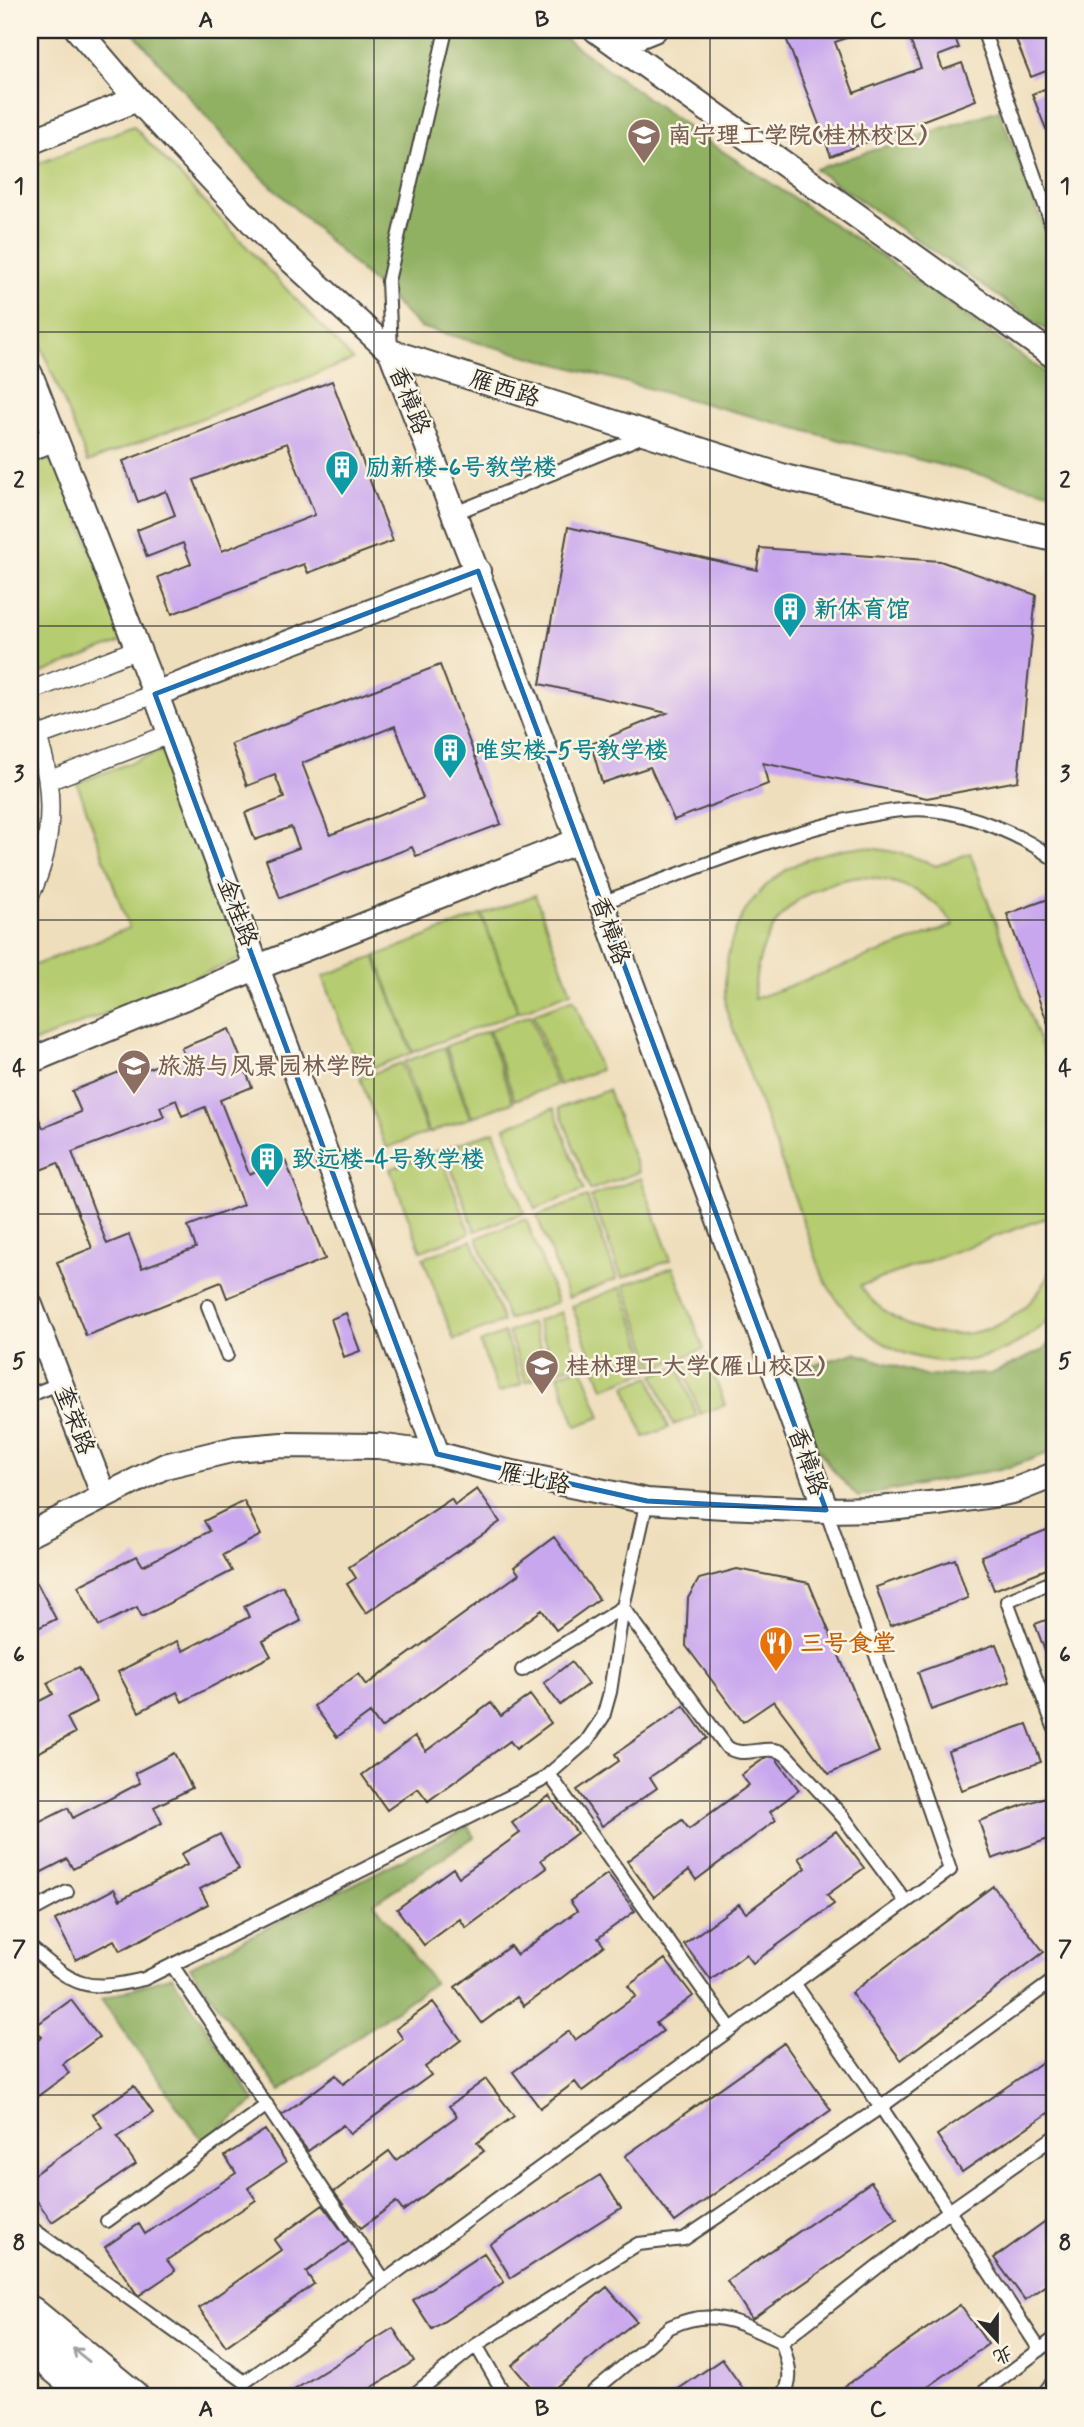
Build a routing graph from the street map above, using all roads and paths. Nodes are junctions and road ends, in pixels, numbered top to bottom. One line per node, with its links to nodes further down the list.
1 (78, 30): 7 (street, 雁西路)
2 (446, 30): 10 (lane)
3 (596, 30): 6 (street)
4 (654, 30): 6 (street)
5 (983, 30): 9 (lane)
6 (617, 45): 11 (street)
7 (137, 99): 8 (street); 10 (street, 雁西路)
8 (30, 142)
9 (1053, 222)
10 (391, 352): 13 (street, 雁西路); 16 (street, 香樟路)
11 (1054, 356)
12 (30, 374): 14 (street, 金桂路)
13 (649, 434): 16 (lane); 17 (street, 雁西路)
14 (54, 438): 15 (street); 19 (street, 金桂路)
15 (30, 448)
16 (455, 513): 18 (street, 香樟路)
17 (1054, 539)
18 (478, 571): 21 (street); 26 (street, 香樟路)
19 (138, 649): 20 (street); 21 (street, 金桂路)
20 (30, 691)
21 (155, 694): 23 (street, 金桂路); 24 (street)
22 (30, 719): 24 (street)
23 (170, 734): 25 (street); 30 (street, 金桂路)
24 (38, 736): 25 (street)
25 (50, 780): 28 (street)
26 (578, 841): 29 (street, 香樟路); 30 (street)
27 (1054, 859): 29 (lane)
28 (30, 895)
29 (601, 903): 41 (street, 香樟路)
30 (258, 967): 31 (street); 37 (street, 金桂路)
31 (30, 1061)
32 (30, 1306): 35 (street, 奎荣路)
33 (208, 1306): 34 (lane)
34 (227, 1355)
35 (61, 1384): 36 (lane); 39 (street, 奎荣路)
36 (33, 1394)
37 (437, 1454): 39 (street, 雁北路); 40 (street, 雁北路)
38 (1054, 1475): 41 (street, 雁北路)
39 (104, 1496): 42 (street, 雁北路)
40 (646, 1501): 41 (street, 雁北路); 44 (lane)
41 (826, 1510): 49 (lane)
42 (30, 1534)
43 (1054, 1581): 46 (lane)
44 (623, 1607): 45 (lane); 47 (lane); 49 (lane)
45 (522, 1670)
46 (1054, 1727)
47 (549, 1774): 52 (lane); 55 (lane)
48 (67, 1892): 50 (lane)
49 (906, 1902): 54 (lane)
50 (30, 1912)
51 (30, 1947): 52 (lane)
52 (172, 1965): 56 (lane)
53 (1054, 1980): 57 (lane)
54 (794, 1983): 55 (lane); 57 (lane)
55 (732, 2029): 62 (lane)
56 (267, 2105): 60 (lane); 62 (lane)
57 (881, 2107): 59 (lane); 67 (lane)
58 (1054, 2137): 59 (lane)
59 (950, 2211): 65 (lane); 68 (lane)
60 (107, 2221)
61 (30, 2227): 62 (lane)
62 (384, 2280)
63 (30, 2313): 71 (main road, one-way to 63)
64 (1054, 2339): 68 (lane)
65 (782, 2342): 74 (lane); 75 (lane)
66 (30, 2345): 70 (main road)
67 (476, 2345): 72 (lane); 73 (lane)
68 (1040, 2350): 76 (lane)
69 (1054, 2390): 77 (street)
70 (93, 2397)
71 (132, 2397)
72 (411, 2397)
73 (506, 2397)
74 (587, 2397)
75 (781, 2397)
76 (976, 2397)
77 (1049, 2397)

